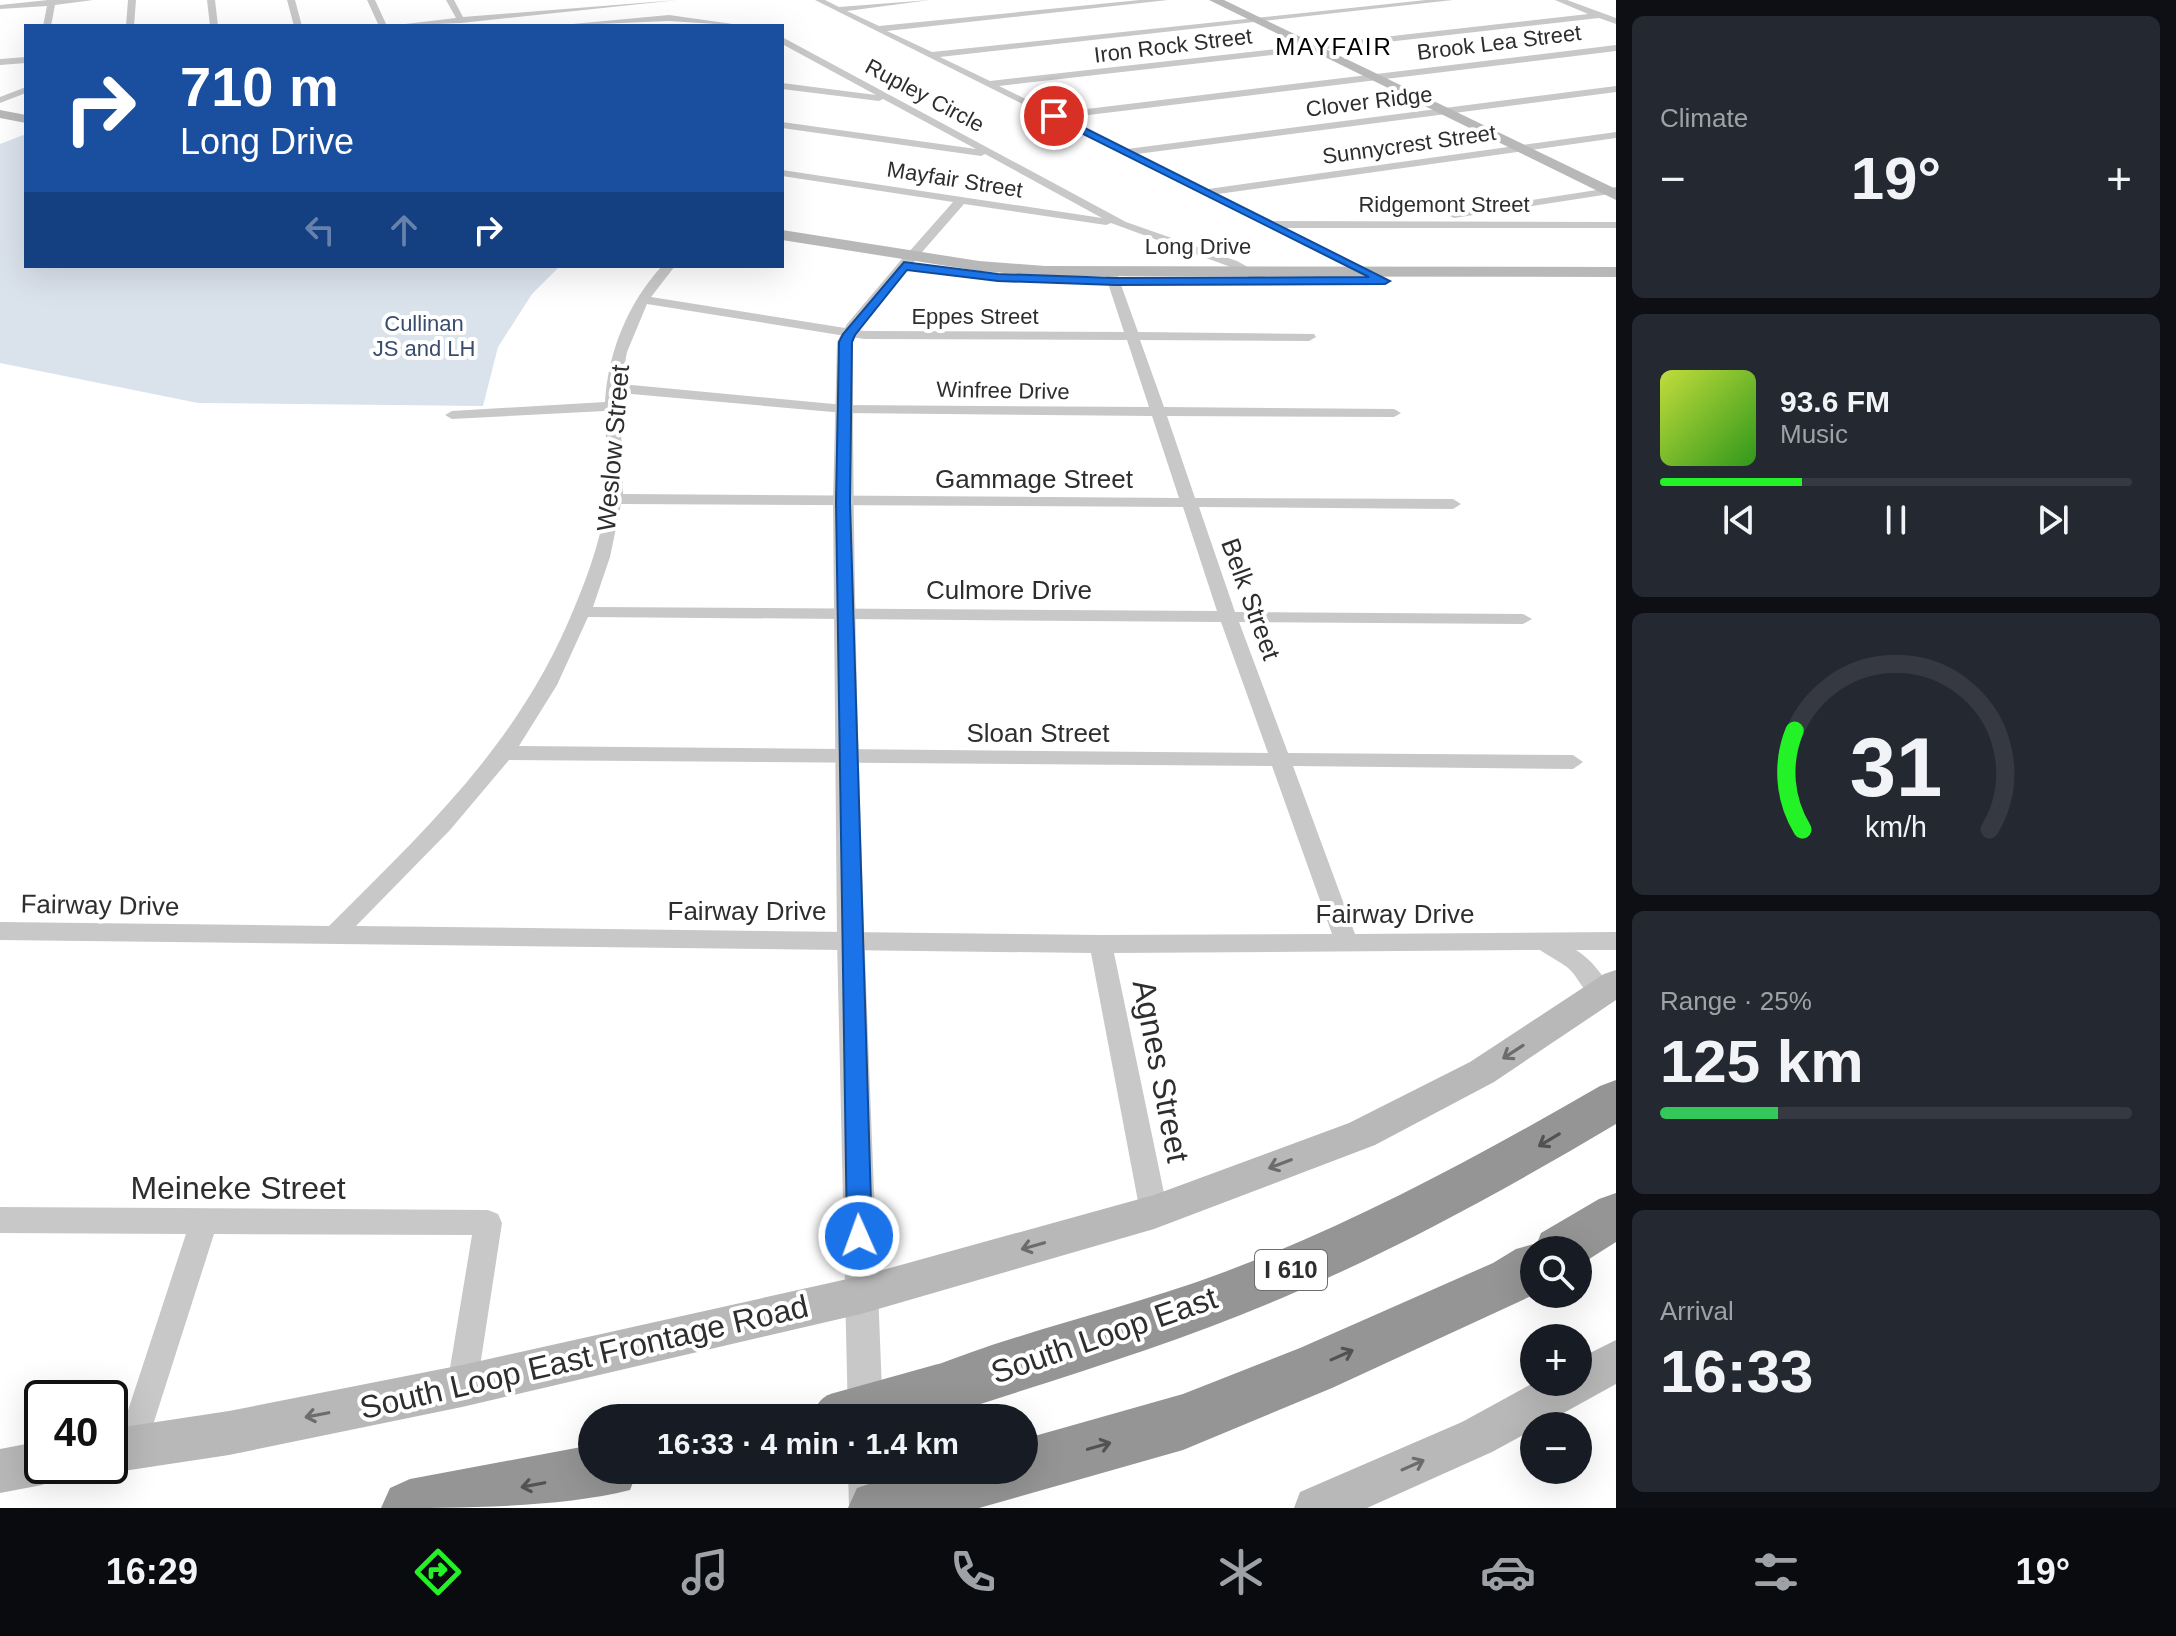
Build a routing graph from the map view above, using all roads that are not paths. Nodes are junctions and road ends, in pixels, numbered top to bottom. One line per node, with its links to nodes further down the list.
1 (89, 0): 16 (street)
2 (132, 0): 28 (street)
3 (211, 0): 29 (street)
4 (291, 0): 30 (street)
5 (371, 0): 31 (street)
6 (450, 0): 23 (street)
7 (529, 0): 20 (street)
8 (674, 0): 17 (street)
9 (819, 0): 19 (street)
10 (926, 0): 19 (street)
11 (1164, 0): 36 (street)
12 (1215, 0): 25 (main road)
13 (1233, 0): 22 (main road)
14 (1449, 0): 22 (street)
15 (1559, 0): 21 (street)
16 (52, 2): 18 (street); 27 (street)
17 (611, 3): 20 (street)
18 (0, 7)
19 (837, 9): 36 (street)
20 (538, 12): 23 (street)
21 (1599, 15): 26 (street); 38 (street, Iron Rock Street)
22 (1273, 19): 25 (street); 38 (main road)
23 (461, 20): 32 (street)
24 (707, 20): 33 (street); 34 (street); 35 (street)
25 (1256, 21): 39 (main road); 41 (street)
26 (1616, 21)
27 (47, 24)
28 (130, 24)
29 (214, 24)
30 (297, 24)
31 (382, 24)
32 (415, 24)
33 (576, 24)
34 (700, 24)
35 (731, 24)
36 (877, 29): 41 (street)
37 (784, 41): 50 (street, Rupley Circle)
38 (1329, 45): 39 (street, Iron Rock Street); 44 (main road)
39 (1312, 47): 45 (main road); 46 (street, Iron Rock Street)
40 (1616, 48): 44 (street, Brook Lea Street)
41 (930, 55): 46 (street)
42 (24, 60): 43 (street)
43 (0, 62)
44 (1392, 75): 45 (street, Brook Lea Street); 53 (main road)
45 (1375, 77): 54 (main road); 57 (street, Brook Lea Street)
46 (990, 84): 57 (street)
47 (784, 86): 50 (street)
48 (1616, 89): 53 (street, Clover Ridge)
49 (24, 91): 51 (street)
50 (891, 99): 64 (street, Rupley Circle)
51 (0, 100)
52 (0, 108): 55 (main road)
53 (1463, 109): 54 (street, Clover Ridge); 61 (main road)
54 (1445, 111): 62 (main road); 63 (street, Clover Ridge)
55 (24, 112)
56 (0, 114): 58 (main road)
57 (1054, 116): 63 (street)
58 (24, 119)
59 (784, 125): 64 (street)
60 (1616, 135): 61 (street, Sunnycrest Street)
61 (1542, 146): 62 (street, Sunnycrest Street); 66 (main road)
62 (1524, 148): 66 (main road); 67 (street, Sunnycrest Street)
63 (1127, 152): 67 (street)
64 (993, 154): 69 (street, Rupley Circle)
65 (784, 173): 68 (street, Mayfair Street)
66 (1614, 189): 71 (street)
67 (1208, 192): 70 (street)
68 (961, 200): 69 (street, Mayfair Street); 76 (street)
69 (1122, 224): 78 (street, Rupley Circle)
70 (1272, 224): 71 (street, Ridgemont Street); 79 (street)
71 (1392, 224): 72 (street, Ridgemont Street)
72 (1616, 225)
73 (784, 236): 75 (main road, Long Drive)
74 (784, 245): 75 (main road, Long Drive)
75 (814, 245): 76 (main road, Long Drive)
76 (908, 261): 80 (main road, Long Drive); 86 (street)
77 (667, 268): 85 (street, Weslow Street)
78 (1250, 270): 79 (main road, Long Drive); 80 (main road, Long Drive); 83 (street, Rupley Circle)
79 (1365, 271): 81 (main road, Long Drive); 84 (street)
80 (1112, 276): 83 (main road, Long Drive); 87 (street, Belk Street)
81 (1496, 276): 82 (main road, Long Drive); 84 (main road, Long Drive)
82 (1615, 276)
83 (1267, 281): 84 (main road, Long Drive)
84 (1385, 281)
85 (643, 300): 86 (street, Eppes Street); 89 (street, Weslow Street)
86 (849, 334): 87 (street, Eppes Street); 90 (street)
87 (1134, 337): 88 (street, Eppes Street); 92 (street, Belk Street)
88 (1309, 337)
89 (613, 397): 90 (street, Winfree Drive); 93 (street, Winfree Drive); 94 (street, Weslow Street)
90 (844, 409): 92 (street, Winfree Drive); 95 (street)
91 (1394, 413): 92 (street, Winfree Drive)
92 (1158, 414): 96 (street, Belk Street)
93 (452, 415)
94 (614, 499): 95 (street, Gammage Street); 98 (street, Weslow Street)
95 (843, 502): 96 (street, Gammage Street); 99 (street)
96 (1190, 504): 97 (street, Gammage Street); 100 (street, Belk Street)
97 (1453, 504)
98 (582, 612): 99 (street, Culmore Drive); 102 (street, Weslow Street)
99 (845, 616): 100 (street, Culmore Drive); 103 (street)
100 (1228, 617): 101 (street, Culmore Drive); 104 (street, Belk Street)
101 (1523, 619)
102 (504, 753): 103 (street, Sloan Street); 107 (street, Weslow Street)
103 (848, 758): 104 (street, Sloan Street); 108 (street)
104 (1283, 761): 105 (street, Sloan Street); 111 (street, Belk Street)
105 (1573, 762)
106 (0, 931): 107 (street, Fairway Drive)
107 (333, 936): 108 (street, Fairway Drive)
108 (851, 940): 112 (street, Fairway Drive); 121 (street)
109 (1616, 941): 110 (street, Fairway Drive)
110 (1542, 942): 111 (street, Fairway Drive); 113 (street)
111 (1347, 943): 112 (street, Fairway Drive)
112 (1101, 944): 115 (street, Agnes Street)
113 (1608, 988): 115 (main road, South Loop East Frontage Road, one-way to 115)
114 (1616, 1100): 125 (highway, South Loop East / I 610, one-way to 125, bridge)
115 (1154, 1212): 121 (main road, South Loop East Frontage Road, one-way to 121)
116 (1616, 1215): 119 (highway)
117 (0, 1220): 118 (street, Meineke Street)
118 (204, 1222): 123 (street, Meineke Street); 126 (street)
119 (1582, 1236)
120 (1520, 1275): 128 (highway, one-way to 120)
121 (861, 1295): 123 (main road, South Loop East Frontage Road); 124 (street)
122 (1616, 1361): 134 (main road, one-way to 122)
123 (462, 1386): 127 (main road, South Loop East Frontage Road, one-way to 127)
124 (865, 1404)
125 (889, 1404)
126 (128, 1427)
127 (128, 1448)
128 (1038, 1463)
129 (24, 1466): 130 (main road)
130 (0, 1471)
131 (578, 1476): 135 (highway, one-way to 135)
132 (867, 1484): 136 (street)
133 (966, 1484): 137 (highway)
134 (1368, 1498): 138 (main road)
135 (410, 1508)
136 (868, 1508)
137 (877, 1508)
138 (1316, 1508)

